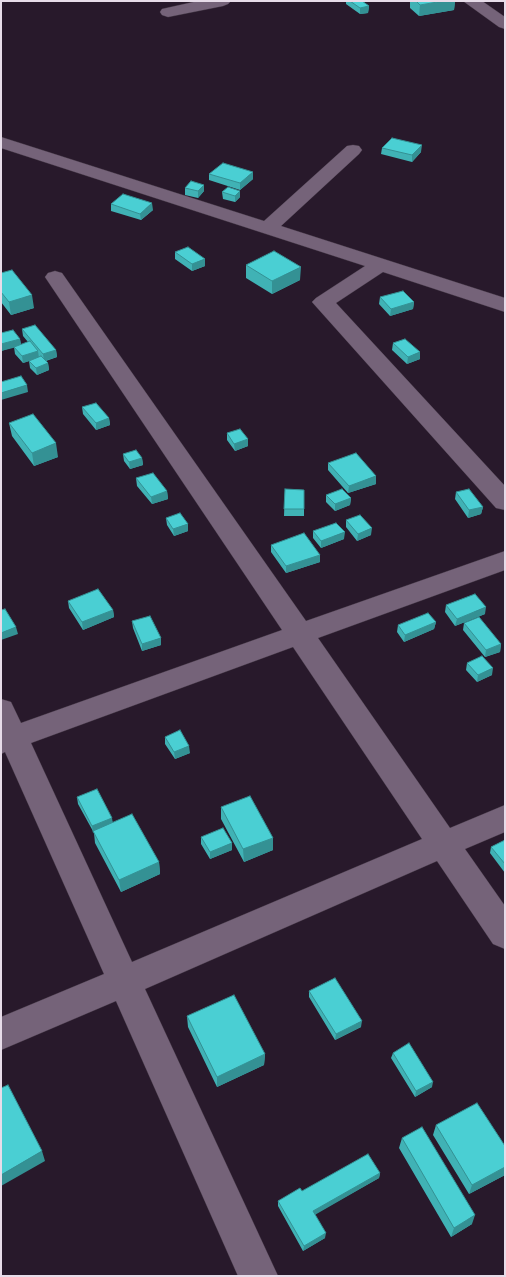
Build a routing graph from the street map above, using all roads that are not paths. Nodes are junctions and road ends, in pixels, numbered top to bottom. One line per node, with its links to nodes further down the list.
1 (223, 1): 3 (street)
2 (471, 1): 4 (street)
3 (168, 12)
4 (505, 24)
5 (1, 142): 7 (street)
6 (352, 150): 7 (street)
7 (268, 228): 8 (street)
8 (381, 265): 10 (street); 11 (street)
9 (55, 277): 13 (street)
10 (505, 306)
11 (505, 502)
12 (505, 560): 13 (street)
13 (300, 634): 14 (street); 16 (street)
14 (5, 730): 18 (street)
15 (505, 818): 16 (street)
16 (443, 844): 17 (street); 18 (street)
17 (505, 934)
18 (124, 981): 19 (street); 20 (street)
19 (1, 1034)
20 (258, 1276)

